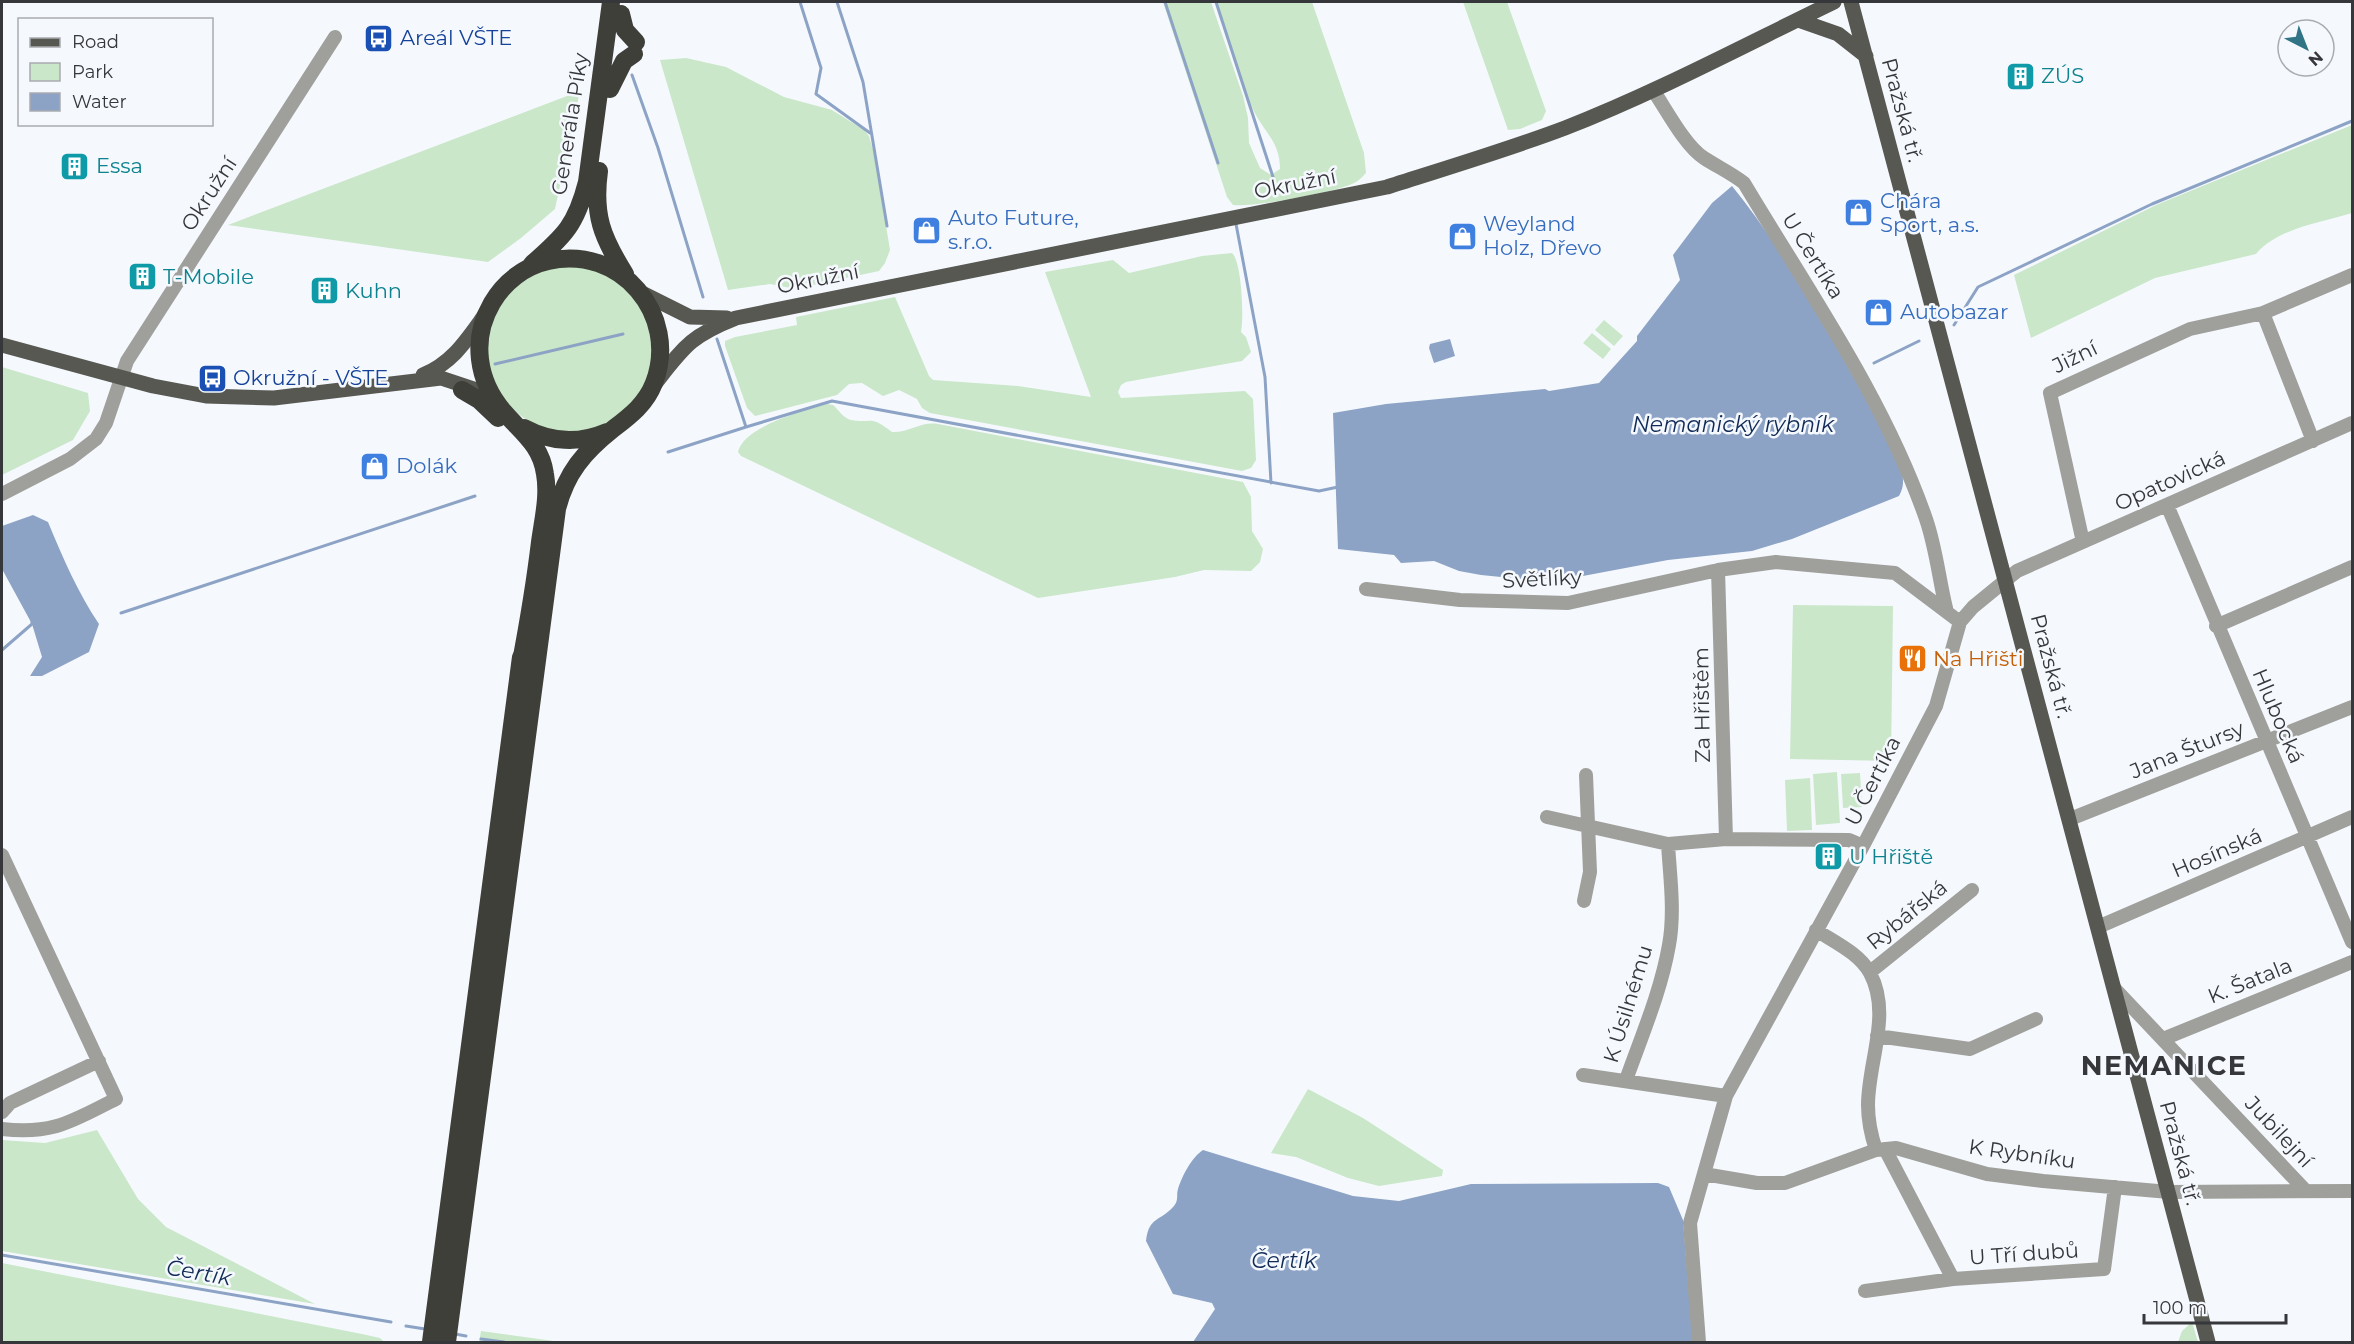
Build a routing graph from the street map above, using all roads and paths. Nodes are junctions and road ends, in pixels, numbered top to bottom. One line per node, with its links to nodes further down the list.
1 (1810, 2): 5 (main road)
2 (1834, 2): 5 (main road, Okružní)
3 (1851, 2): 7 (main road, Pražská tř.)
4 (618, 6): 8 (highway, Generála Píky); 8 (highway); 10 (highway, Generála Píky)
5 (1798, 20): 7 (main road); 9 (main road, Okružní)
6 (335, 37): 18 (street, Okružní)
7 (1866, 56): 33 (main road, Pražská tř.)
8 (610, 90): 12 (highway, Generála Píky)
9 (1653, 90): 16 (main road, Okružní); 35 (street, U Čertíka)
10 (526, 269): 12 (highway); 14 (highway)
11 (2352, 275): 15 (street, Jižní)
12 (627, 278): 13 (highway)
13 (642, 293): 16 (main road, Okružní); 20 (highway)
14 (487, 311): 19 (main road); 23 (highway)
15 (2263, 313): 27 (street); 30 (street, Jižní)
16 (736, 318): 20 (main road, Okružní)
17 (2, 345): 18 (main road)
18 (121, 375): 21 (main road); 28 (street, Okružní)
19 (414, 380): 21 (main road); 23 (main road)
20 (654, 385): 26 (highway)
21 (376, 387): 22 (main road)
22 (462, 390): 38 (highway)
23 (493, 397): 25 (highway)
24 (2352, 423): 27 (street, Opatovická)
25 (518, 425): 26 (highway); 38 (highway)
26 (614, 429): 76 (highway)
27 (2313, 441): 29 (street, Opatovická)
28 (2, 494)
29 (2167, 505): 30 (street, Opatovická); 37 (street, Hlubocká)
30 (2083, 542): 33 (street, Opatovická)
31 (2352, 567): 37 (street)
32 (1718, 570): 34 (street, Světlíky); 35 (street); 47 (street, Za Hřištěm)
33 (2007, 580): 36 (street, Opatovická); 44 (main road, Pražská tř.)
34 (1366, 589)
35 (1946, 608): 36 (street)
36 (1960, 622): 49 (street, U Čertíka)
37 (2216, 626): 40 (street, Hlubocká)
38 (520, 667): 76 (highway)
39 (2352, 707): 40 (street, Jana Štursy)
40 (2266, 741): 44 (street, Jana Štursy); 46 (street, Hlubocká)
41 (1586, 775): 45 (street)
42 (2352, 817): 46 (street, Hosínská)
43 (1547, 818): 45 (street)
44 (2070, 819): 53 (main road, Pražská tř.)
45 (1587, 827): 48 (street); 52 (street)
46 (2307, 838): 53 (street, Hosínská); 55 (street, Hlubocká)
47 (1726, 839): 48 (street); 49 (street)
48 (1668, 844): 64 (street, K Úsilnému)
49 (1863, 846): 54 (street, U Čertíka)
50 (2, 855): 62 (street)
51 (1972, 890): 57 (street, Rybářská)
52 (1584, 902)
53 (2098, 927): 58 (main road, Pražská tř.)
54 (1816, 930): 57 (street, Rybářská); 65 (street, U Čertíka)
55 (2352, 942)
56 (2352, 962): 61 (street, K. Šatala)
57 (1870, 972): 60 (street, Rybářská)
58 (2115, 989): 61 (street, Jubilejní); 73 (main road, Pražská tř.)
59 (2036, 1019): 60 (street)
60 (1877, 1036): 68 (street, Rybářská)
61 (2163, 1039): 71 (street, Jubilejní)
62 (99, 1061): 66 (street); 67 (street)
63 (1582, 1075): 64 (street)
64 (1626, 1080): 65 (street)
65 (1726, 1096): 69 (street, U Čertíka)
66 (2, 1112)
67 (2, 1129)
68 (1881, 1149): 69 (street, K Rybníku); 70 (street, K Rybníku); 74 (street, Rybářská)
69 (1704, 1174): 79 (street, U Čertíka)
70 (2115, 1187): 73 (street, K Rybníku); 74 (street, U Tří dubů)
71 (2306, 1191): 72 (street, Jubilejní); 73 (street, K Rybníku)
72 (2352, 1191)
73 (2169, 1192): 80 (main road, Pražská tř.)
74 (1953, 1279): 75 (street, U Tří dubů)
75 (1865, 1291)
76 (445, 1298): 77 (highway); 78 (highway)
77 (431, 1342)
78 (447, 1342)
79 (1699, 1342)
80 (2208, 1342)

